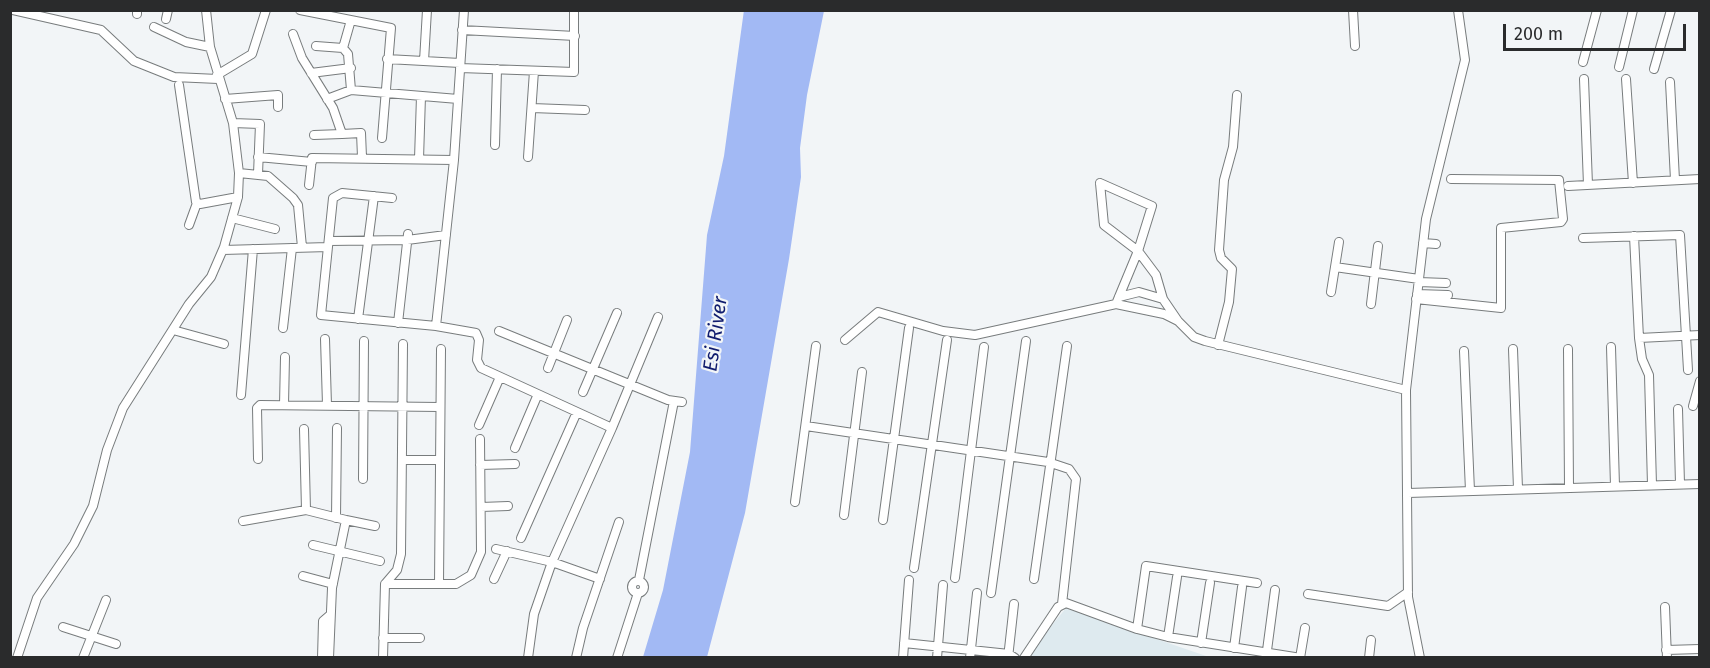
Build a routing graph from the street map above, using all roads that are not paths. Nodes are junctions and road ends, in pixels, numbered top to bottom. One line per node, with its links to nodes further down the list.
1 (13, 10): 32 (street)
2 (206, 10): 20 (street)
3 (266, 10): 32 (street)
4 (300, 10): 13 (street)
5 (427, 10): 23 (street)
6 (464, 10): 15 (street)
7 (574, 10): 17 (street)
8 (1353, 10): 19 (street)
9 (1458, 10): 80 (street)
10 (1597, 10): 24 (street)
11 (1633, 10): 26 (street)
12 (1671, 10): 29 (street)
13 (351, 20): 21 (street); 22 (street)
14 (154, 27): 20 (street)
15 (462, 30): 17 (street); 25 (street)
16 (293, 34): 31 (street)
17 (575, 36): 30 (street)
18 (316, 46): 21 (street)
19 (1355, 46)
20 (210, 47): 32 (street)
21 (343, 48): 27 (street)
22 (387, 59): 23 (street); 38 (street)
23 (424, 61): 25 (street)
24 (1583, 63)
25 (460, 66): 28 (street); 43 (street)
26 (1619, 67)
27 (351, 69): 31 (street); 37 (street)
28 (496, 69): 30 (street); 51 (street)
29 (1654, 69)
30 (534, 71): 45 (street)
31 (311, 73): 42 (street)
32 (218, 77): 41 (street)
33 (1584, 79): 65 (street)
34 (1626, 79): 63 (street)
35 (1670, 82): 62 (street)
36 (179, 85): 70 (street)
37 (351, 90): 38 (street); 42 (street)
38 (384, 92): 40 (street); 50 (street)
39 (1237, 95): 120 (street)
40 (421, 96): 43 (street); 55 (street)
41 (225, 99): 44 (street); 47 (street)
42 (327, 99): 48 (street)
43 (458, 99): 56 (street)
44 (278, 107)
45 (532, 108): 46 (street); 54 (street)
46 (585, 110)
47 (233, 123): 52 (street); 58 (street)
48 (342, 134): 49 (street); 53 (street)
49 (314, 135)
50 (382, 138)
51 (495, 145)
52 (258, 157): 57 (street); 59 (street)
53 (362, 157): 55 (street); 57 (street)
54 (528, 157)
55 (418, 159): 56 (street)
56 (454, 160): 74 (street)
57 (312, 162): 64 (street)
58 (239, 173): 59 (street); 68 (street)
59 (258, 174): 84 (street)
60 (1451, 179): 95 (street)
61 (1700, 179): 62 (street)
62 (1675, 180): 63 (street)
63 (1633, 183): 65 (street)
64 (309, 185)
65 (1588, 185): 66 (street)
66 (1568, 186)
67 (374, 196): 69 (street); 78 (street); 81 (street)
68 (238, 197): 70 (street); 71 (street)
69 (392, 198)
70 (197, 203): 72 (street)
71 (232, 218): 73 (street); 87 (street)
72 (189, 225)
73 (275, 229)
74 (446, 236): 76 (street); 105 (street)
75 (1634, 236): 77 (street); 111 (street); 112 (street)
76 (407, 237): 78 (street); 104 (street)
77 (1583, 238)
78 (368, 241): 81 (street); 101 (street)
79 (1339, 242): 89 (street)
80 (1423, 243): 82 (street); 91 (street)
81 (329, 244): 84 (street); 101 (street)
82 (1436, 244)
83 (1378, 246): 90 (street)
84 (302, 247): 85 (street)
85 (292, 248): 86 (street); 106 (street)
86 (253, 249): 87 (street); 141 (street)
87 (223, 250): 108 (street)
88 (1138, 251): 88 (street); 96 (street); 97 (street)
89 (1335, 267): 90 (street); 93 (street)
90 (1375, 273): 91 (street); 98 (street)
91 (1419, 281): 92 (street); 95 (street)
92 (1446, 283)
93 (1331, 292)
94 (1448, 295): 95 (street)
95 (1417, 297): 138 (street)
96 (1163, 299): 97 (street); 103 (street)
97 (1118, 301): 103 (street); 114 (street)
98 (1371, 304)
99 (617, 313): 132 (street)
100 (658, 317): 137 (street)
101 (358, 319): 104 (street)
102 (567, 320): 129 (street)
103 (1178, 321): 120 (street)
104 (398, 323): 105 (street)
105 (436, 326): 135 (street)
106 (283, 328)
107 (909, 328): 157 (street)
108 (173, 330): 118 (street); 238 (street)
109 (499, 330): 129 (street)
110 (1700, 335): 111 (street)
111 (1686, 336): 112 (street); 133 (street)
112 (1639, 338): 171 (street)
113 (324, 339): 143 (street)
114 (845, 340)
115 (948, 340): 158 (street)
116 (364, 341): 144 (street)
117 (1026, 341): 161 (street)
118 (224, 344)
119 (403, 344): 146 (street)
120 (1218, 345): 138 (street)
121 (816, 346): 151 (street)
122 (984, 346): 160 (street)
123 (1067, 346): 165 (street)
124 (1611, 347): 172 (street)
125 (441, 349): 147 (street)
126 (1513, 349): 174 (street)
127 (1568, 349): 173 (street)
128 (1464, 351): 175 (street)
129 (554, 353): 131 (street); 132 (street)
130 (285, 357): 142 (street)
131 (548, 368)
132 (593, 369): 137 (street); 139 (street)
133 (1688, 370)
134 (862, 372): 155 (street)
135 (500, 377): 140 (street); 150 (street)
136 (1700, 381): 145 (street)
137 (631, 385): 153 (street); 245 (street)
138 (1406, 390): 176 (street)
139 (583, 392)
140 (538, 394): 149 (street); 159 (street)
141 (242, 395)
142 (284, 405): 143 (street); 162 (street)
143 (327, 405): 144 (street)
144 (365, 406): 146 (street); 168 (street)
145 (1693, 406)
146 (402, 407): 147 (street); 163 (street)
147 (440, 407): 164 (street)
148 (1678, 409): 169 (street)
149 (577, 412): 153 (street); 188 (street)
150 (479, 425)
151 (806, 426): 155 (street); 177 (street)
152 (338, 428): 182 (street)
153 (612, 428): 194 (street)
154 (304, 429): 180 (street)
155 (854, 434): 157 (street); 181 (street)
156 (480, 439): 167 (street)
157 (894, 440): 158 (street); 184 (street)
158 (932, 446): 160 (street); 195 (street)
159 (515, 448)
160 (971, 451): 161 (street); 198 (street)
161 (1010, 457): 165 (street); 211 (street)
162 (258, 459)
163 (402, 460): 164 (street); 205 (street)
164 (440, 460): 206 (street)
165 (1050, 463): 201 (street); 217 (street)
166 (515, 464): 167 (street)
167 (480, 465): 179 (street)
168 (363, 479)
169 (1680, 484): 170 (street); 171 (street)
170 (1700, 484)
171 (1652, 485): 172 (street)
172 (1615, 486): 173 (street)
173 (1569, 488): 174 (street)
174 (1518, 489): 175 (street)
175 (1470, 491): 176 (street)
176 (1408, 493): 212 (street)
177 (795, 502)
178 (508, 506): 179 (street)
179 (481, 507): 206 (street)
180 (306, 510): 182 (street); 185 (street)
181 (844, 514)
182 (336, 518): 183 (street)
183 (346, 520): 187 (street); 191 (street)
184 (883, 520)
185 (243, 521)
186 (619, 522): 200 (street)
187 (375, 526)
188 (521, 538)
189 (313, 545): 191 (street)
190 (496, 549): 192 (street)
191 (340, 551): 193 (street); 204 (street)
192 (507, 551): 194 (street); 199 (street)
193 (380, 561)
194 (552, 562): 200 (street); 243 (street)
195 (914, 568)
196 (303, 576): 204 (street)
197 (1177, 577): 224 (street)
198 (955, 578)
199 (494, 579)
200 (600, 579): 244 (street)
201 (1034, 579)
202 (909, 580): 228 (street)
203 (1257, 583): 222 (street)
204 (333, 584): 219 (street)
205 (385, 584): 206 (street); 225 (street)
206 (439, 584)
207 (1210, 584): 229 (street)
208 (943, 585): 231 (street)
209 (1242, 587): 232 (street)
210 (1275, 590): 236 (street)
211 (991, 592)
212 (1408, 592): 214 (street); 251 (street)
213 (977, 593): 234 (street)
214 (1308, 594)
215 (106, 600): 223 (street)
216 (1014, 604): 237 (street)
217 (1062, 604): 222 (street); 248 (street)
218 (1665, 607): 235 (street)
219 (330, 615): 240 (street); 241 (street)
220 (63, 627): 223 (street)
221 (1305, 628): 249 (street)
222 (1137, 629): 224 (street)
223 (91, 636): 230 (street); 239 (street)
224 (1168, 637): 229 (street)
225 (383, 638): 226 (street); 242 (street)
226 (420, 638)
227 (1371, 640): 250 (street)
228 (904, 643): 231 (street); 246 (street)
229 (1201, 643): 232 (street)
230 (116, 644)
231 (938, 646): 234 (street); 247 (street)
232 (1234, 648): 236 (street)
233 (1700, 649): 235 (street)
234 (971, 653): 237 (street)
235 (1666, 654)
236 (1266, 655): 249 (street)
237 (1011, 656)
238 (17, 657)
239 (83, 657)
240 (322, 657)
241 (329, 657)
242 (383, 657)
243 (528, 657)
244 (576, 657)
245 (617, 657)
246 (903, 657)
247 (937, 657)
248 (1024, 657)
249 (1300, 657)
250 (1368, 657)
251 (1420, 657)

